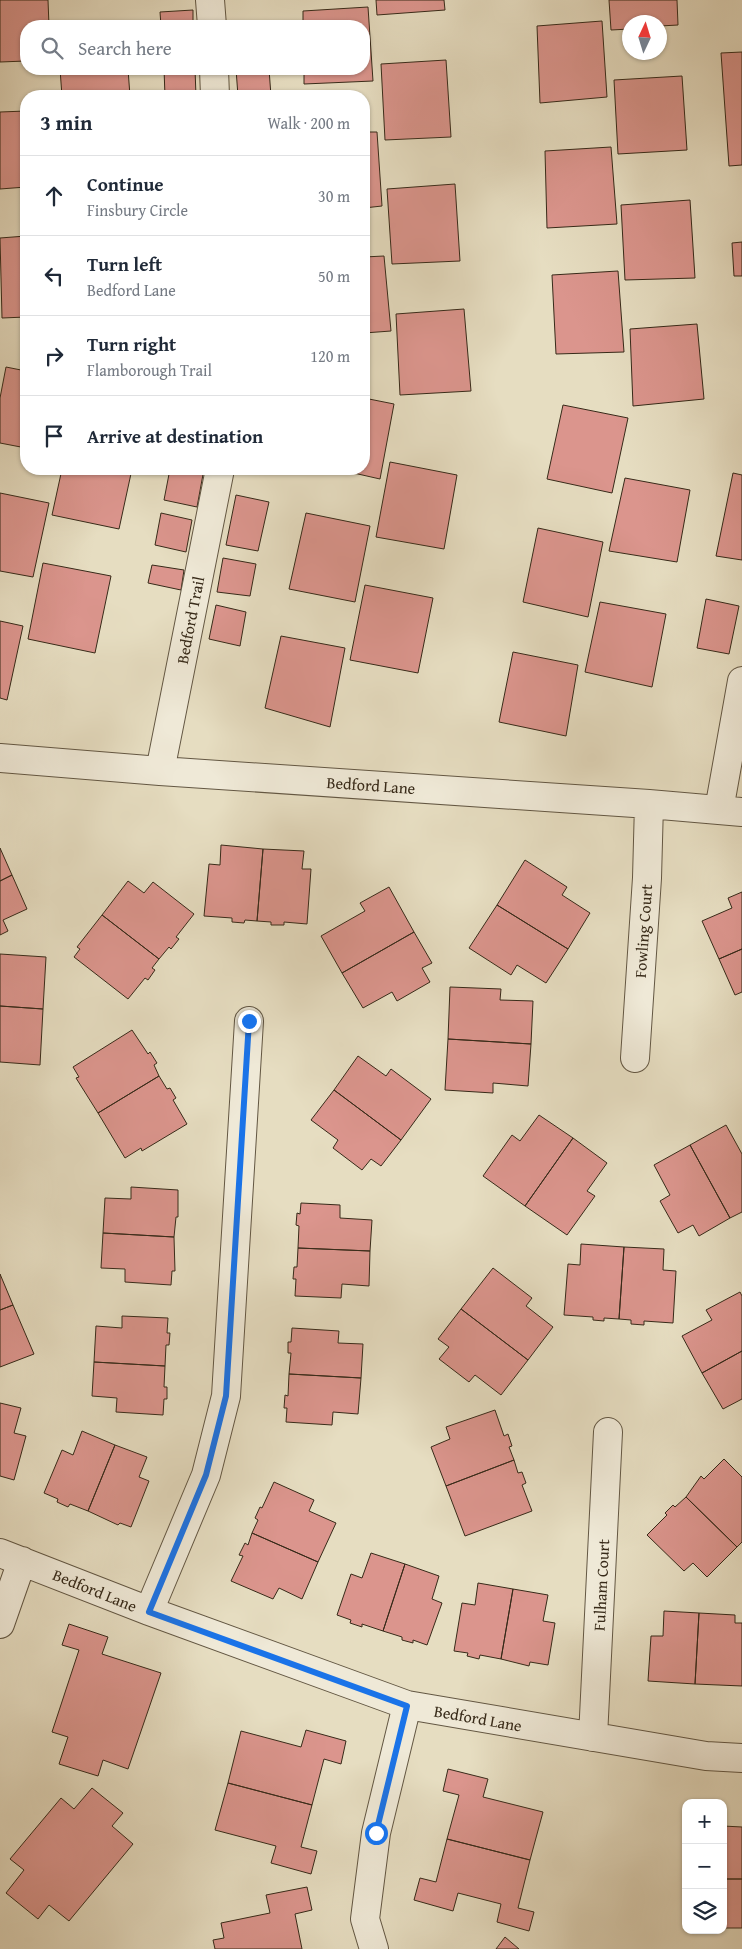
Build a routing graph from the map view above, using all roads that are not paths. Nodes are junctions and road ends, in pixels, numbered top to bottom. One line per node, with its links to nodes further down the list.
1 (210, 0): 2 (street)
2 (212, 20)
3 (214, 75): 4 (street)
4 (215, 90)
5 (219, 475): 8 (street, Bedford Trail)
6 (742, 681): 10 (street)
7 (0, 758): 8 (street, Bedford Lane)
8 (160, 771): 9 (street, Bedford Lane)
9 (649, 804): 10 (street, Bedford Lane); 12 (street, Fowling Court)
10 (730, 811)
11 (249, 1021): 15 (street)
12 (635, 1058)
13 (608, 1432): 18 (street, Fulham Court)
14 (11, 1557): 15 (street, Bedford Lane); 16 (street)
15 (149, 1612): 17 (street, Bedford Lane)
16 (0, 1624)
17 (407, 1706): 18 (street, Bedford Lane); 20 (street)
18 (593, 1738): 19 (street, Bedford Lane)
19 (742, 1758)
20 (374, 1949)

